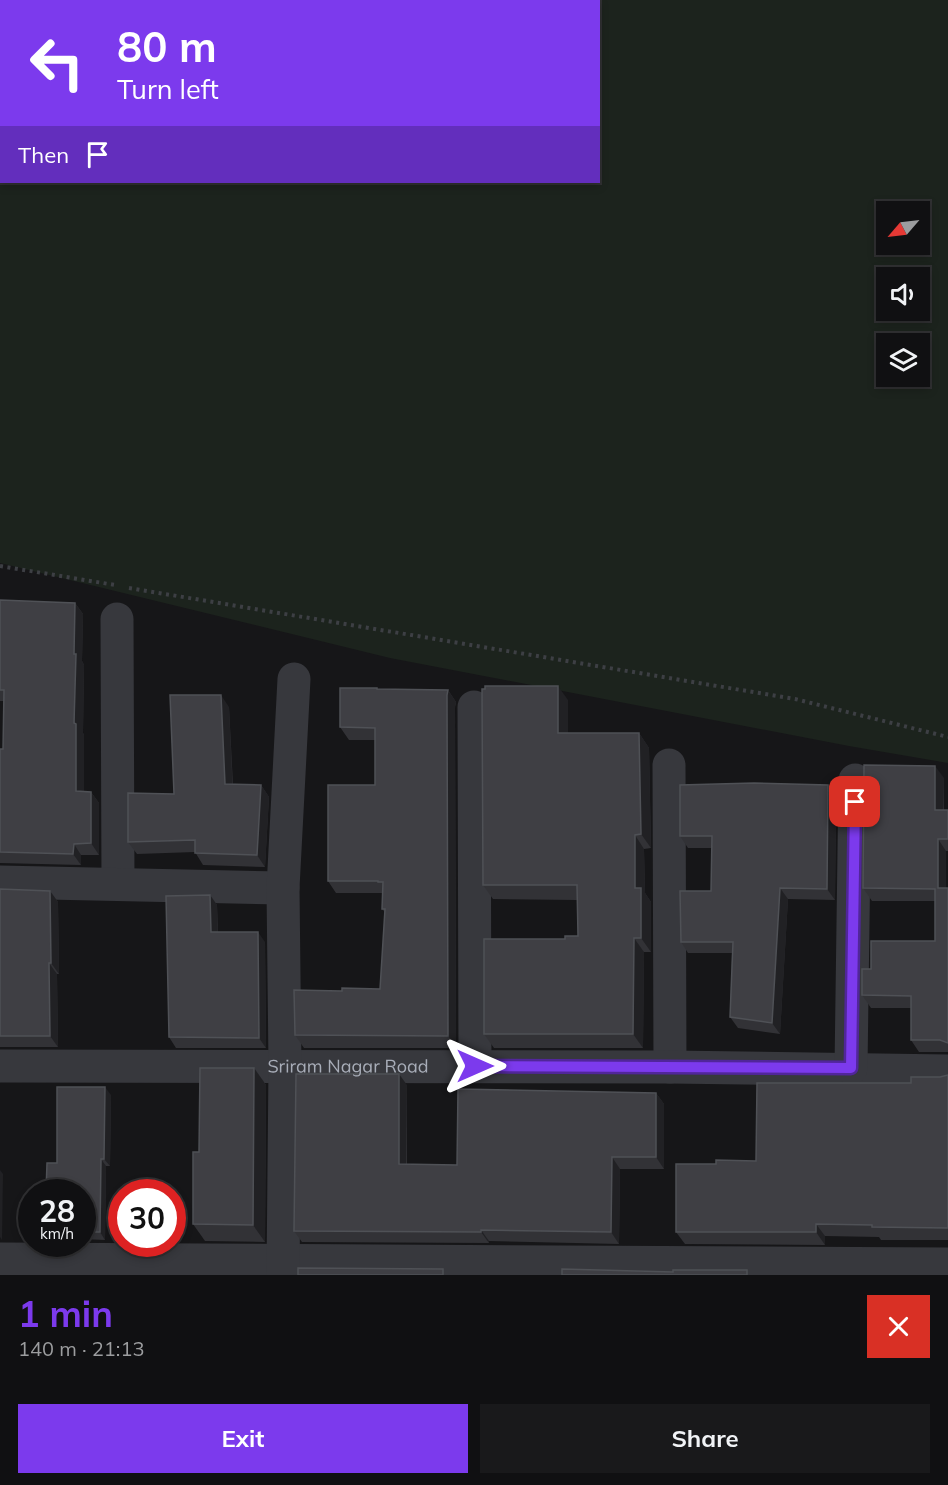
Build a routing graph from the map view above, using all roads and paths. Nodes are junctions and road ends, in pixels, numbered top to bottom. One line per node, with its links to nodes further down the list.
1 (0, 566): 2 (path)
2 (117, 586)
3 (129, 588): 7 (path)
4 (117, 619): 11 (street)
5 (294, 679): 12 (street)
6 (474, 707): 15 (street)
7 (948, 738)
8 (669, 765): 16 (street)
9 (855, 780): 17 (street)
10 (0, 882): 11 (street)
11 (118, 883): 12 (street)
12 (283, 888): 13 (street)
13 (285, 1065): 14 (street, Sriram Nagar Road); 15 (street, Sriram Nagar Road); 22 (street)
14 (0, 1066)
15 (475, 1066): 16 (street, Sriram Nagar Road)
16 (670, 1067): 17 (street, Sriram Nagar Road)
17 (851, 1068): 18 (street, Sriram Nagar Road)
18 (948, 1071)
19 (0, 1259): 21 (street)
20 (948, 1264): 25 (street)
21 (96, 1267): 22 (street)
22 (282, 1268): 23 (street)
23 (473, 1268): 24 (street)
24 (663, 1269): 25 (street)
25 (855, 1269)

